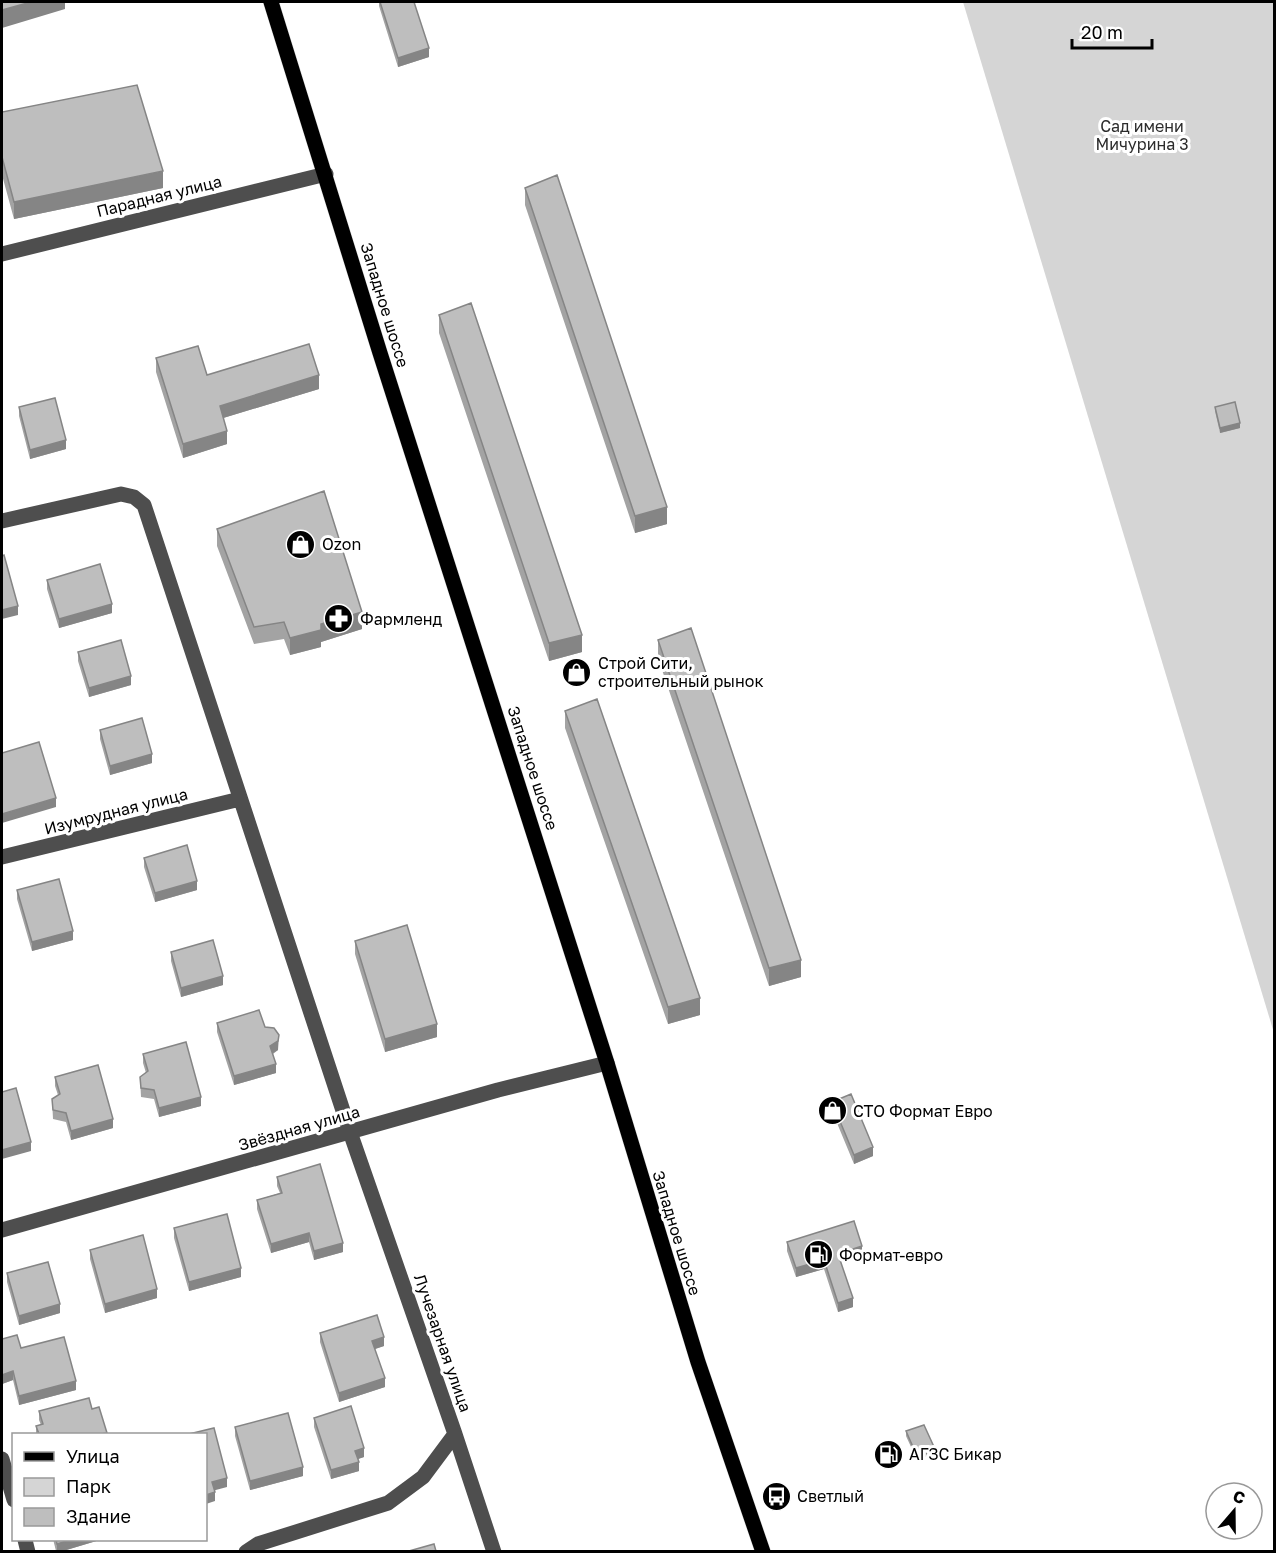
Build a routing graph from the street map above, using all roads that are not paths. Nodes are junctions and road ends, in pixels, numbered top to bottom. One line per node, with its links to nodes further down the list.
1 (271, 2): 2 (main road, Западное шоссе)
2 (326, 174): 3 (street, Парадная улица); 7 (main road, Западное шоссе)
3 (2, 254)
4 (2, 521): 5 (street, Лучезарная улица)
5 (240, 799): 6 (street, Изумрудная улица); 8 (street, Лучезарная улица)
6 (2, 857)
7 (607, 1063): 8 (street, Звёздная улица); 13 (main road, Западное шоссе)
8 (350, 1132): 9 (street, Звёздная улица); 10 (street, Лучезарная улица)
9 (2, 1230)
10 (455, 1434): 14 (street, Лучезарная улица); 15 (street)
11 (2, 1459): 12 (street)
12 (12, 1493)
13 (760, 1550)
14 (246, 1551)
15 (494, 1551)

